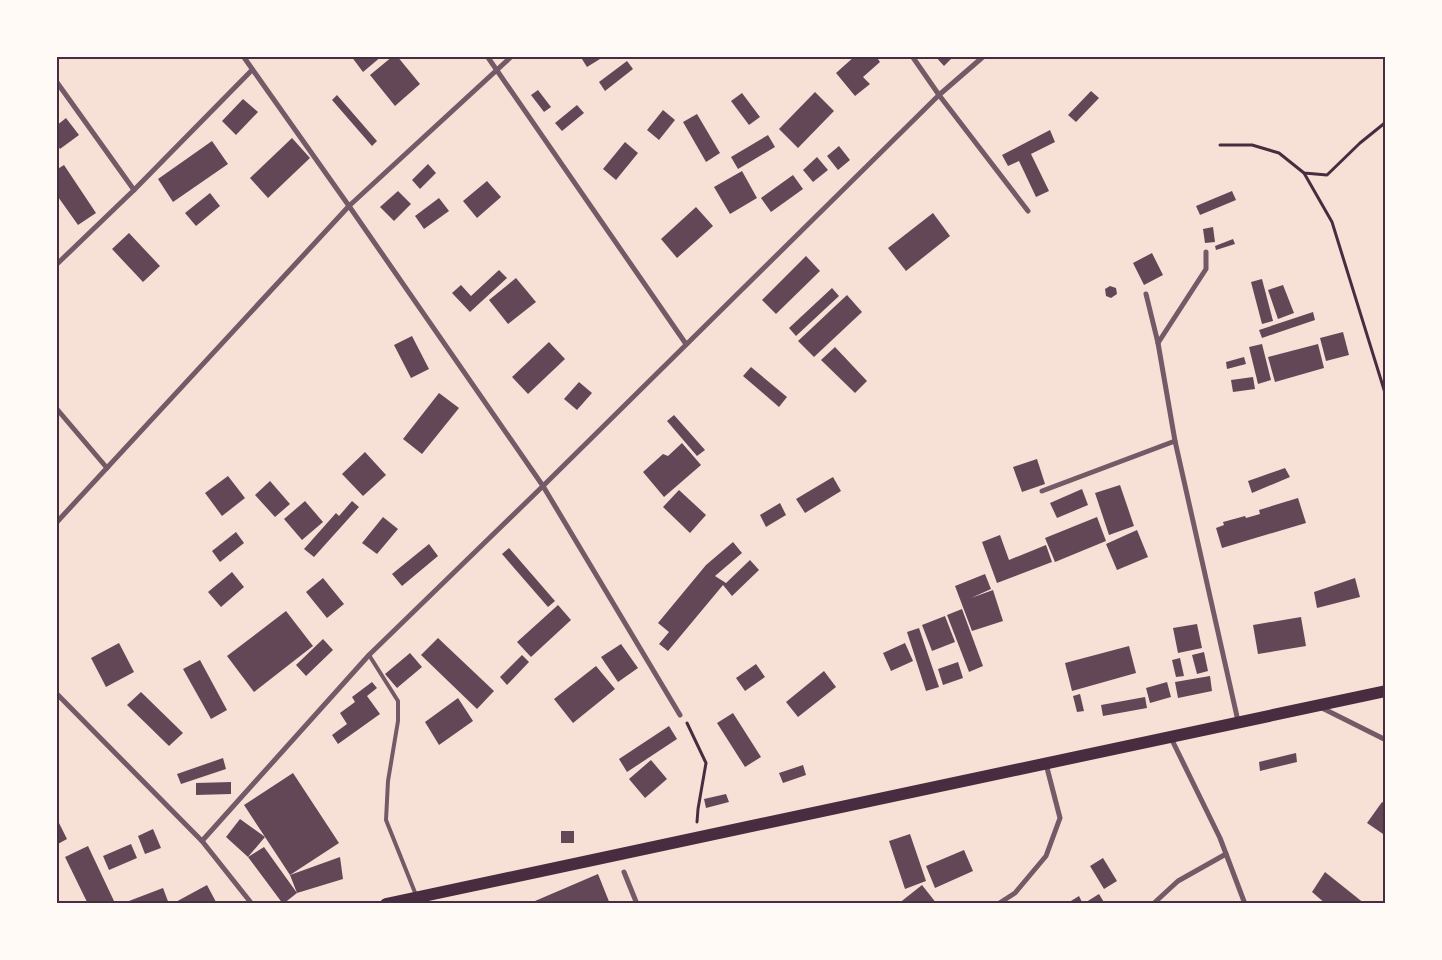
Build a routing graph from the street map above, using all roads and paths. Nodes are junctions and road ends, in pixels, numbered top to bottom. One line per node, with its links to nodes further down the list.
1 (243, 56): 6 (street)
2 (487, 56): 7 (street)
3 (512, 56): 7 (street)
4 (912, 56): 9 (street)
5 (984, 56): 9 (street)
6 (252, 70): 13 (street); 14 (street)
7 (497, 70): 14 (street); 20 (street)
8 (56, 81): 13 (street)
9 (939, 95): 15 (street); 20 (street)
10 (1386, 122): 12 (path)
11 (1220, 145): 12 (path)
12 (1304, 173): 21 (path)
13 (134, 190): 17 (street)
14 (350, 206): 24 (street); 25 (street)
15 (1028, 211)
16 (1206, 252): 19 (street)
17 (56, 265)
18 (1146, 294): 19 (street)
19 (1158, 343): 23 (street)
20 (686, 344): 25 (street)
21 (1386, 396)
22 (56, 408): 24 (street)
23 (1174, 441): 26 (street); 33 (street)
24 (107, 468): 27 (street)
25 (543, 486): 28 (street); 32 (street)
26 (1042, 491)
27 (56, 523)
28 (369, 655): 38 (street); 41 (lane)
29 (1386, 691): 31 (main road)
30 (56, 693): 38 (street)
31 (1315, 705): 33 (main road); 35 (street)
32 (680, 716): 37 (path)
33 (1238, 722): 34 (main road)
34 (1170, 736): 36 (main road); 39 (street)
35 (1386, 740)
36 (1046, 762): 37 (main road); 45 (street)
37 (696, 837): 41 (main road)
38 (202, 841): 42 (street)
39 (1226, 854): 46 (street); 47 (street)
40 (624, 872): 44 (street)
41 (417, 897): 43 (main road)
42 (252, 904)
43 (386, 904)
44 (636, 904)
45 (998, 904)
46 (1154, 904)
47 (1246, 904)

